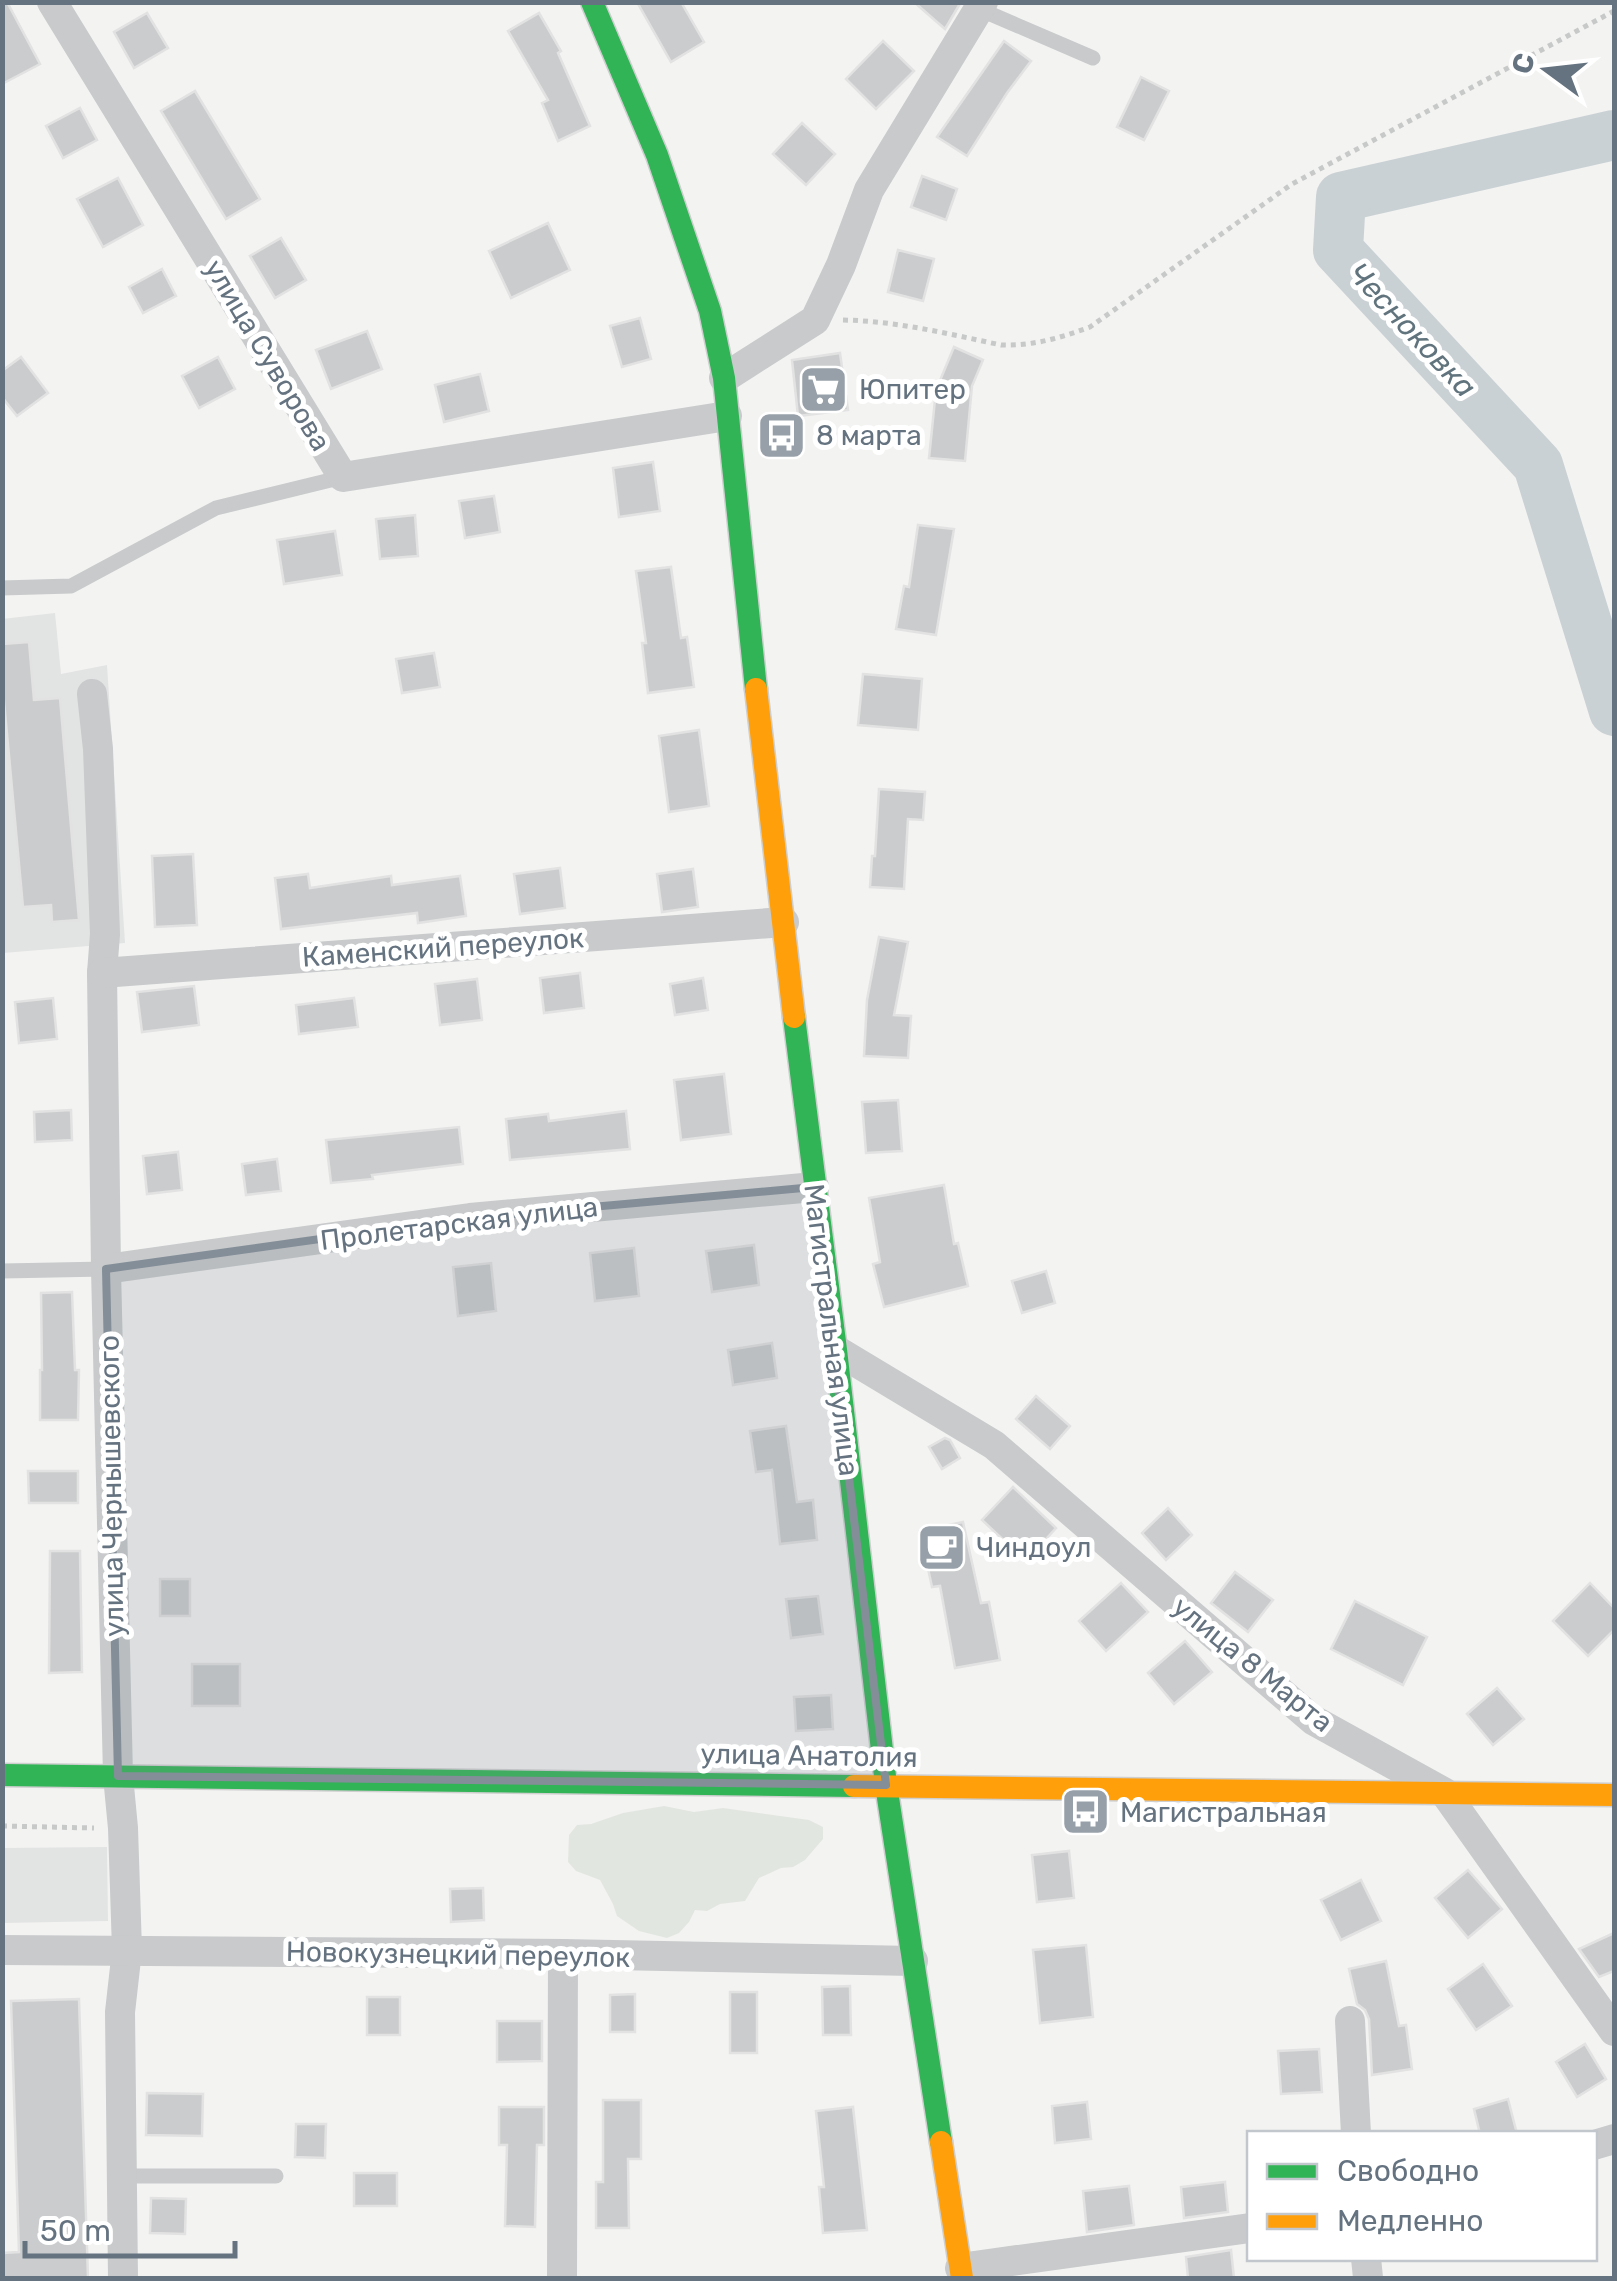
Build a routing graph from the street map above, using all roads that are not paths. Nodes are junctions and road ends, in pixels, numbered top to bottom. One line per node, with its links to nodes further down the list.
1 (52, 2): 7 (street, улица Суворова)
2 (592, 2): 5 (street, Магистральная улица)
3 (981, 6): 4 (lane); 5 (street)
4 (1093, 58)
5 (724, 378): 6 (street, Магистральная улица)
6 (727, 416): 7 (street, улица Суворова); 10 (street, Магистральная улица)
7 (343, 478): 8 (lane)
8 (2, 588)
9 (92, 694): 11 (street, улица Чернышевского)
10 (784, 922): 11 (street, Каменский переулок); 12 (street, Магистральная улица)
11 (102, 973): 13 (street, улица Чернышевского)
12 (814, 1187): 13 (street, Пролетарская улица); 15 (street, Магистральная улица)
13 (106, 1269): 14 (lane); 17 (street, улица Чернышевского)
14 (2, 1271)
15 (836, 1350): 18 (street, Магистральная улица); 19 (street, улица 8 Марта)
16 (2, 1775): 17 (street, улица Анатолия)
17 (118, 1776): 18 (street, улица Анатолия); 22 (street, улица Чернышевского)
18 (886, 1786): 19 (street, улица Анатолия); 24 (street, Магистральная улица)
19 (1445, 1793): 20 (street, улица Анатолия); 26 (street, улица 8 Марта)
20 (1614, 1795)
21 (2, 1950): 22 (street, Новокузнецкий переулок)
22 (127, 1950): 23 (street, Новокузнецкий переулок); 28 (street, улица Чернышевского)
23 (563, 1954): 24 (street, Новокузнецкий переулок); 33 (street)
24 (913, 1962): 31 (street, Магистральная улица)
25 (1350, 2021): 27 (street)
26 (1614, 2031)
27 (1356, 2131)
28 (122, 2176): 29 (lane); 32 (street, улица Чернышевского)
29 (276, 2176)
30 (1247, 2228): 31 (street)
31 (961, 2274)
32 (122, 2278)
33 (562, 2278)

